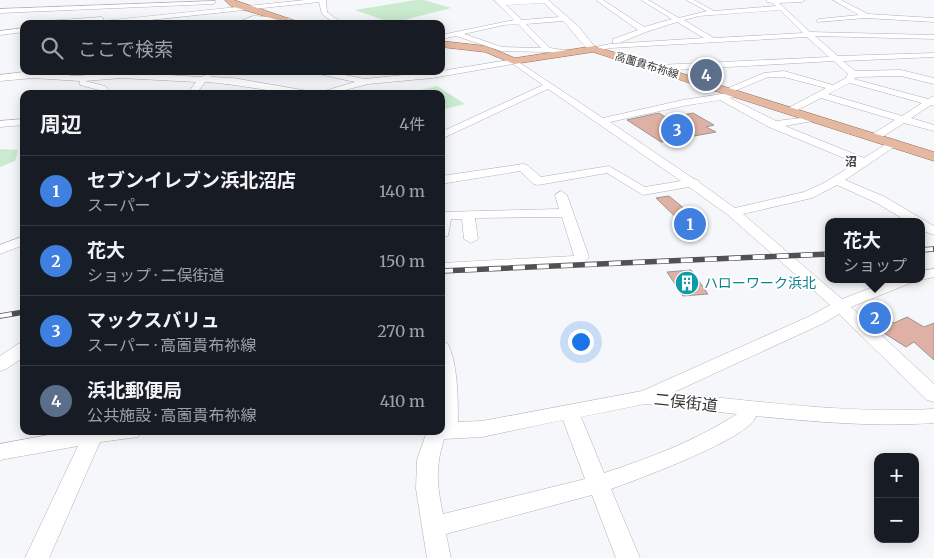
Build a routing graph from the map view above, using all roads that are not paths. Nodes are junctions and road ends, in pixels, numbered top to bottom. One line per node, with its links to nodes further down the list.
1 (56, 0): 16 (street)
2 (229, 0): 12 (street); 17 (main road)
3 (323, 0): 17 (street); 35 (street)
4 (544, 0): 13 (street); 28 (street)
5 (599, 0): 42 (street)
6 (644, 0): 36 (street)
7 (689, 0): 20 (street)
8 (774, 0): 9 (street); 11 (street); 18 (street)
9 (802, 0)
10 (836, 0): 24 (street)
11 (765, 1)
12 (145, 2): 15 (street)
13 (498, 2): 38 (street)
14 (112, 3): 15 (street); 16 (street)
15 (132, 6): 22 (street)
16 (52, 8): 19 (street)
17 (246, 8): 21 (street); 34 (main road)
18 (781, 8): 20 (street); 23 (street)
19 (0, 11)
20 (711, 12): 36 (street)
21 (194, 13): 22 (street); 27 (street)
22 (168, 14): 25 (street); 29 (street)
23 (787, 14): 26 (street); 46 (street)
24 (866, 16): 37 (street); 45 (street)
25 (159, 17): 30 (street); 31 (street)
26 (801, 17)
27 (183, 19): 32 (street)
28 (564, 19): 38 (street); 53 (street)
29 (87, 20)
30 (130, 20)
31 (153, 20)
32 (204, 20)
33 (247, 20): 34 (street)
34 (289, 20)
35 (334, 20)
36 (676, 20): 42 (street); 50 (street)
37 (934, 20)
38 (520, 22): 44 (street); 54 (street)
39 (20, 24): 40 (street)
40 (0, 26)
41 (20, 30): 43 (street)
42 (643, 30): 52 (street)
43 (0, 33)
44 (457, 34): 48 (street); 54 (street)
45 (839, 34): 46 (street); 47 (street)
46 (809, 35): 50 (street); 58 (street)
47 (893, 35): 49 (street); 56 (street)
48 (445, 37)
49 (934, 37)
50 (712, 40): 52 (street)
51 (445, 44): 59 (main road)
52 (610, 46): 53 (street)
53 (594, 49): 55 (main road, 高薗貴布祢線); 61 (main road, 高薗貴布祢線)
54 (547, 50): 55 (street)
55 (567, 53): 59 (main road, 高薗貴布祢線)
56 (922, 55): 57 (street); 58 (street); 60 (street)
57 (934, 55)
58 (836, 58): 61 (street); 72 (street)
59 (514, 61): 63 (street); 78 (street)
60 (934, 61)
61 (658, 68): 84 (main road, 高薗貴布祢線)
62 (20, 73): 71 (street)
63 (445, 73)
64 (23, 75): 71 (street)
65 (49, 75): 74 (street)
66 (109, 75): 74 (street)
67 (151, 75): 75 (street)
68 (214, 75): 75 (street)
69 (333, 75): 76 (street)
70 (432, 75): 76 (street)
71 (17, 76): 73 (street)
72 (851, 77): 77 (street); 79 (street); 86 (street)
73 (0, 78)
74 (76, 79): 80 (street)
75 (203, 79): 81 (street); 82 (street)
76 (368, 81): 83 (street)
77 (934, 82)
78 (549, 85): 90 (street); 95 (street)
79 (835, 88): 84 (street); 85 (street)
80 (104, 90)
81 (193, 90)
82 (288, 90)
83 (334, 90)
84 (730, 94): 87 (main road, 高薗貴布祢線); 90 (street); 93 (street)
85 (820, 95): 87 (street); 89 (street)
86 (933, 101): 89 (street)
87 (790, 110): 88 (main road, 高薗貴布祢線)
88 (814, 118): 93 (street); 96 (main road, 高薗貴布祢線)
89 (901, 118): 94 (street); 96 (street)
90 (603, 121): 102 (street)
91 (20, 122): 92 (street)
92 (0, 124)
93 (773, 125): 99 (street)
94 (934, 128)
95 (445, 134)
96 (875, 137): 97 (main road, 高薗貴布祢線)
97 (894, 143): 98 (main road, 高薗貴布祢線); 99 (street)
98 (934, 157)
99 (864, 162): 101 (street)
100 (445, 179): 102 (street)
101 (837, 181): 104 (street); 108 (street)
102 (694, 184): 104 (street)
103 (561, 195): 105 (street)
104 (734, 212): 114 (street)
105 (567, 213): 106 (street); 112 (street)
106 (468, 215): 107 (street); 109 (street)
107 (445, 216)
108 (911, 218)
109 (471, 239)
110 (20, 242): 111 (street)
111 (0, 250)
112 (445, 267)
113 (898, 283): 114 (street)
114 (840, 306): 120 (street); 121 (street)
115 (20, 348): 117 (street)
116 (20, 350): 118 (street)
117 (0, 353)
118 (0, 365)
119 (445, 365): 125 (street)
120 (934, 395)
121 (645, 397): 122 (street, 二俣街道); 123 (street, 二俣街道)
122 (747, 408): 124 (street, 二俣街道); 131 (street)
123 (569, 411): 126 (street, 二俣街道); 131 (street)
124 (934, 416)
125 (445, 417)
126 (445, 431)
127 (85, 435): 130 (street)
128 (94, 435): 133 (street)
129 (440, 435): 132 (street)
130 (0, 452)
131 (598, 485): 132 (street); 135 (street)
132 (433, 527): 134 (street)
133 (37, 558)
134 (439, 558)
135 (628, 558)

